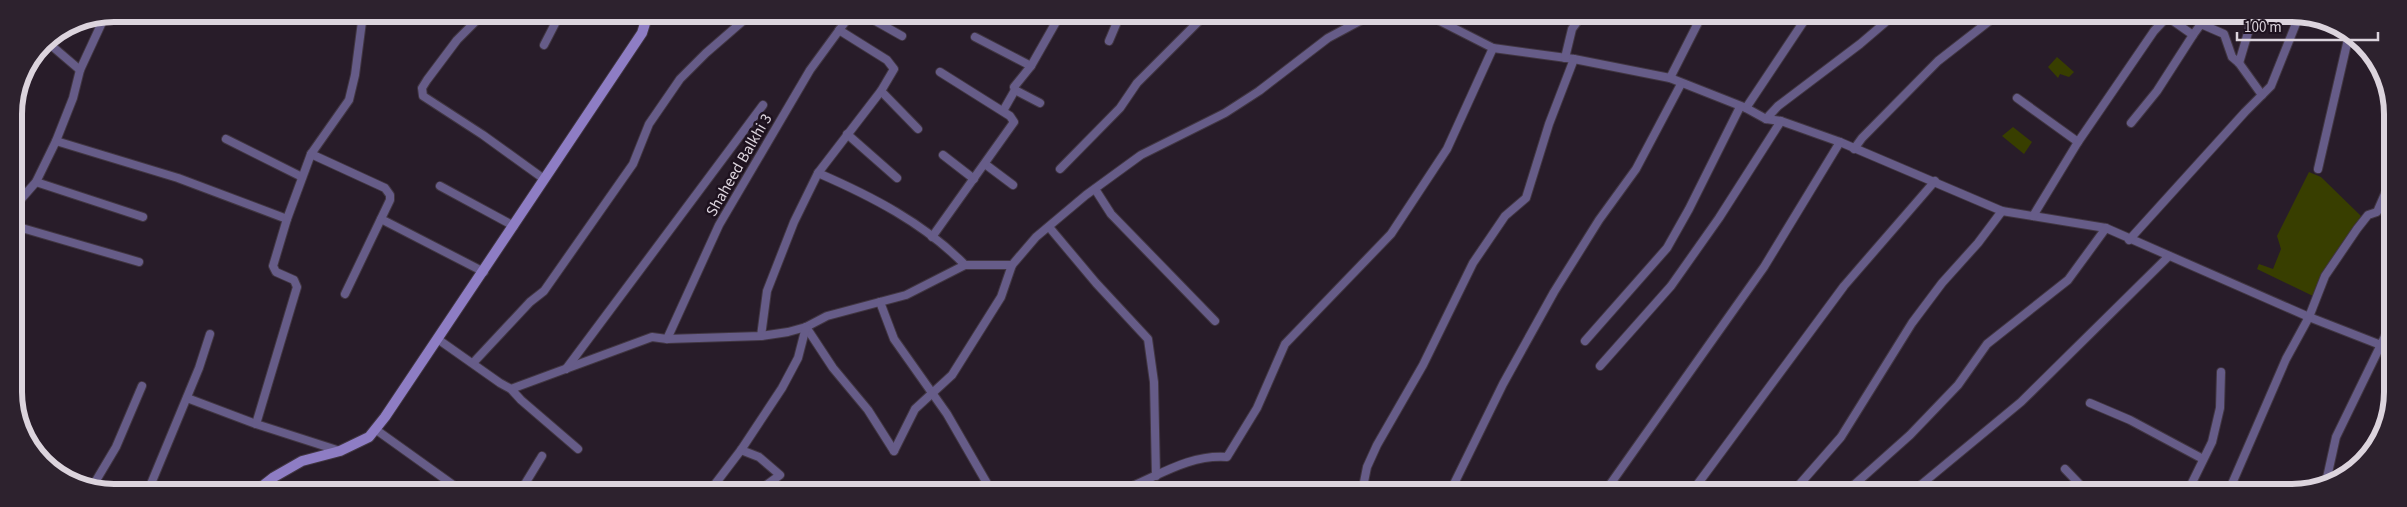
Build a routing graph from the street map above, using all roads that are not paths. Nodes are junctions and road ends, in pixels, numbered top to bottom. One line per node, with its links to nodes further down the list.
1 (362, 22): 58 (street)
2 (475, 22): 66 (street)
3 (556, 22): 29 (street)
4 (645, 22): 66 (street)
5 (742, 22): 104 (street)
6 (845, 22): 23 (street, Shaheed Balkhi 3)
7 (877, 22): 25 (street)
8 (1056, 22): 35 (street)
9 (1117, 22): 27 (street)
10 (1198, 22): 62 (street)
11 (1358, 22): 72 (street)
12 (1442, 22): 31 (street)
13 (1577, 22): 32 (street)
14 (1698, 22): 38 (street)
15 (1803, 22): 46 (street)
16 (1886, 22): 48 (street)
17 (1987, 22): 57 (street)
18 (2162, 22): 56 (street)
19 (2175, 22): 24 (street)
20 (2251, 22): 34 (street)
21 (101, 23): 36 (street)
22 (2297, 23): 42 (street)
23 (839, 30): 41 (street); 99 (street, Shaheed Balkhi 3)
24 (2193, 35): 34 (street); 50 (street)
25 (902, 36)
26 (974, 37): 35 (street)
27 (1109, 41)
28 (2347, 42): 61 (street)
29 (544, 45)
30 (52, 47): 36 (street)
31 (1493, 48): 32 (street); 121 (street)
32 (1565, 58): 33 (street)
33 (1574, 59): 38 (street); 132 (street)
34 (2239, 63): 42 (street)
35 (1031, 66): 40 (street)
36 (80, 70): 54 (street)
37 (940, 72): 47 (street)
38 (1670, 78): 39 (street)
39 (1681, 84): 46 (street); 133 (street)
40 (1015, 90): 44 (street); 47 (street)
41 (881, 91): 51 (street); 52 (street)
42 (2262, 95): 85 (street)
43 (2017, 98): 56 (street)
44 (1040, 103)
45 (763, 105): 106 (street)
46 (1743, 107): 48 (street); 101 (street)
47 (1003, 111): 60 (street)
48 (1766, 119): 49 (street)
49 (1781, 121): 55 (street); 105 (street)
50 (2132, 123)
51 (918, 129)
52 (847, 134): 63 (street); 65 (street)
53 (226, 139): 64 (street)
54 (56, 141): 69 (street); 78 (street)
55 (1840, 142): 57 (street); 134 (street)
56 (2078, 142): 76 (street)
57 (1854, 149): 68 (street)
58 (311, 154): 64 (street); 79 (street)
59 (943, 155): 67 (street)
60 (985, 164): 67 (street); 70 (street)
61 (2318, 169)
62 (1060, 170)
63 (818, 173): 84 (street); 97 (street)
64 (302, 177): 78 (street)
65 (896, 178)
66 (544, 179): 80 (street)
67 (974, 179): 84 (street)
68 (1935, 181): 75 (street); 135 (street)
69 (36, 182): 74 (street); 77 (street)
70 (1013, 185)
71 (440, 186): 80 (street)
72 (1095, 189): 81 (street); 94 (street)
73 (2384, 196): 93 (street)
74 (23, 197)
75 (2002, 211): 76 (street); 136 (street)
76 (2033, 216): 83 (street)
77 (143, 217)
78 (287, 219): 113 (street)
79 (381, 219): 90 (street); 91 (street)
80 (514, 226): 90 (street)
81 (1049, 227): 89 (street); 121 (street)
82 (23, 228): 87 (street)
83 (2106, 228): 85 (street); 137 (street)
84 (932, 237): 88 (street)
85 (2129, 240): 86 (street)
86 (2169, 256): 93 (street); 138 (street)
87 (139, 262)
88 (964, 265): 89 (street); 92 (street)
89 (1012, 265): 110 (street)
90 (484, 272): 100 (street)
91 (345, 294)
92 (880, 302): 95 (street); 110 (street)
93 (2309, 317): 102 (street); 141 (street)
94 (1216, 321)
95 (806, 327): 97 (street); 110 (street); 116 (street)
96 (210, 334): 111 (street)
97 (761, 336): 99 (street)
98 (2384, 337): 102 (street)
99 (667, 339): 106 (street)
100 (439, 340): 104 (street); 114 (street)
101 (1585, 341)
102 (2380, 345): 103 (street); 122 (street)
103 (2384, 347)
104 (473, 363): 109 (street)
105 (1600, 366)
106 (566, 369): 109 (street)
107 (2221, 372): 119 (street)
108 (142, 386): 123 (street)
109 (511, 388): 115 (street)
110 (932, 393): 130 (street)
111 (187, 398): 113 (street); 124 (street)
112 (2090, 403): 119 (street)
113 (256, 424): 117 (street)
114 (375, 429): 117 (street); 126 (street)
115 (578, 449)
116 (742, 450): 128 (street); 129 (street)
117 (340, 451): 125 (street)
118 (542, 456): 127 (street)
119 (2203, 459): 140 (street)
120 (2065, 469): 139 (street)
121 (1156, 476): 131 (street)
122 (2327, 477)
123 (95, 482)
124 (151, 484)
125 (266, 484)
126 (452, 484)
127 (525, 484)
128 (715, 484)
129 (768, 484)
130 (987, 484)
131 (1137, 484)
132 (1364, 484)
133 (1454, 484)
134 (1610, 484)
135 (1698, 484)
136 (1800, 484)
137 (1855, 484)
138 (1922, 484)
139 (2079, 484)
140 (2190, 484)
141 (2232, 484)

